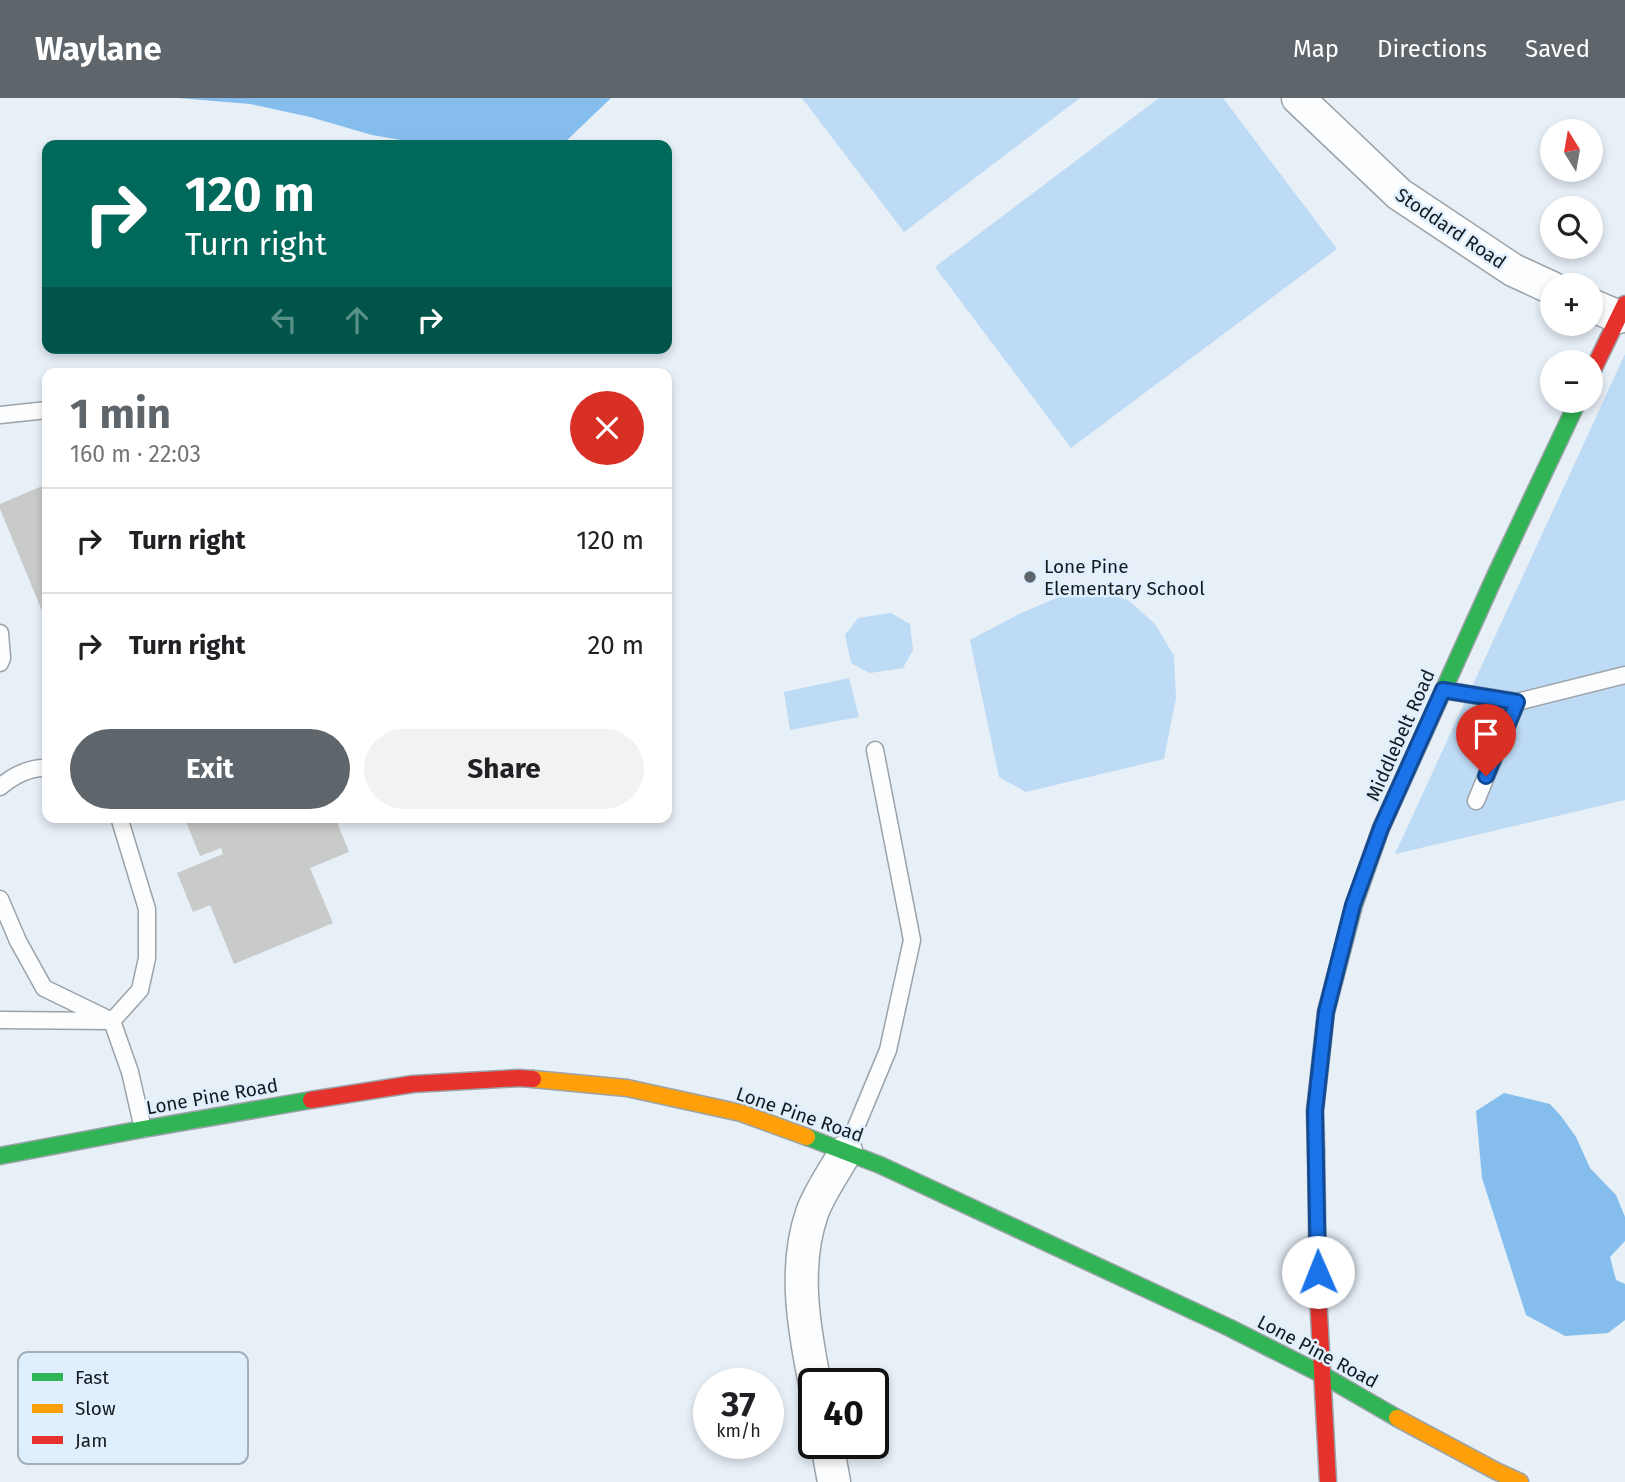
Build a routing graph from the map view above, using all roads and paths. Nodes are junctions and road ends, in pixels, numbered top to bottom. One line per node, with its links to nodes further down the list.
1 (1297, 98): 2 (street, Stoddard Road)
2 (1540, 283)
3 (1612, 308): 4 (street)
4 (1599, 350)
5 (42, 411): 7 (lane)
6 (1572, 413): 11 (street, Middlebelt Road)
7 (0, 415)
8 (0, 633): 9 (lane)
9 (0, 663)
10 (1625, 676): 12 (lane)
11 (1443, 690): 12 (lane); 25 (street, Middlebelt Road)
12 (1517, 702): 16 (lane)
13 (875, 750): 22 (lane)
14 (42, 769): 15 (lane)
15 (0, 787)
16 (1476, 801)
17 (122, 823): 20 (lane)
18 (0, 899): 20 (lane)
19 (0, 1020): 20 (lane)
20 (112, 1020): 21 (lane)
21 (144, 1129): 22 (street, Lone Pine Road); 23 (street, Lone Pine Road)
22 (846, 1151): 24 (street); 25 (street, Lone Pine Road)
23 (0, 1156)
24 (812, 1368)
25 (1321, 1374): 28 (street, Middlebelt Road); 29 (street, Lone Pine Road)
26 (830, 1459): 27 (street)
27 (834, 1482)
28 (1328, 1482)
29 (1520, 1482)

